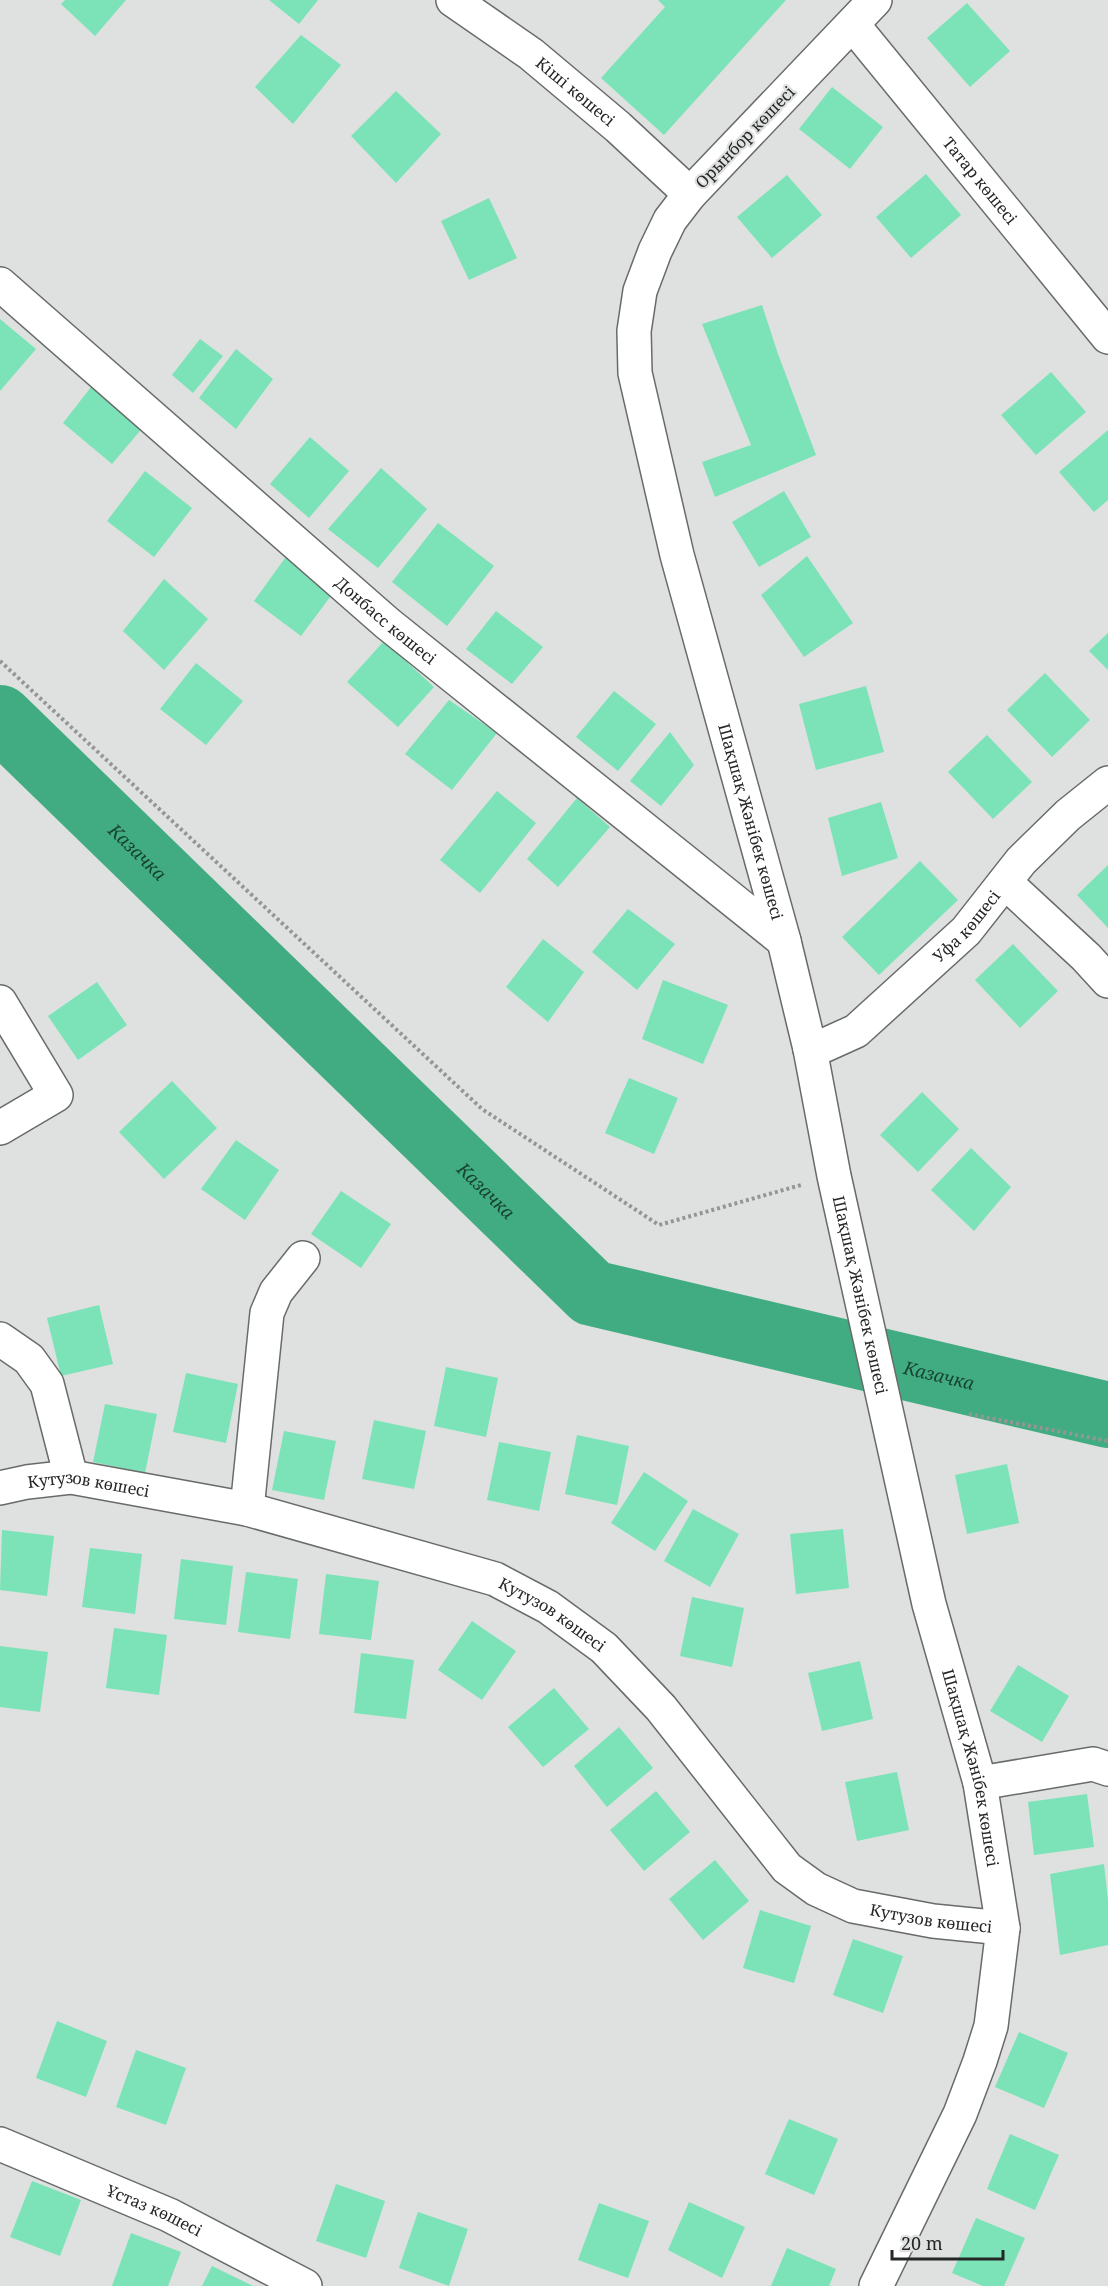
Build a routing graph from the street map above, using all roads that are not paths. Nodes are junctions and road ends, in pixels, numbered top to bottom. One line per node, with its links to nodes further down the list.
1 (453, 0): 4 (street, Кіші көшесі)
2 (875, 0): 3 (street, Орынбор көшесі)
3 (853, 25): 4 (street, Орынбор көшесі); 7 (street, Татар көшесі)
4 (690, 194): 6 (street, Орынбор көшесі)
5 (0, 284): 10 (street, Донбасс көшесі)
6 (640, 291): 10 (street, Шақшақ Жәнібек көшесі)
7 (1108, 337)
8 (1108, 783): 9 (street, Уфа көшесі)
9 (1005, 882): 11 (street); 13 (street, Уфа көшесі)
10 (784, 941): 13 (street, Шақшақ Жәнібек көшесі)
11 (1108, 981)
12 (0, 1002): 14 (street)
13 (810, 1049): 21 (street, Шақшақ Жәнібек көшесі)
14 (0, 1128)
15 (303, 1258): 19 (street)
16 (0, 1339): 17 (street)
17 (71, 1477): 18 (street, Кутузов көшесі); 19 (street, Кутузов көшесі)
18 (0, 1488)
19 (247, 1509): 22 (street, Кутузов көшесі)
20 (1108, 1769): 21 (street)
21 (980, 1783): 22 (street, Шақшақ Жәнібек көшесі)
22 (1003, 1928): 25 (street, Шақшақ Жәнібек көшесі)
23 (0, 2144): 24 (street, Ұстаз көшесі)
24 (305, 2286)
25 (876, 2286)

